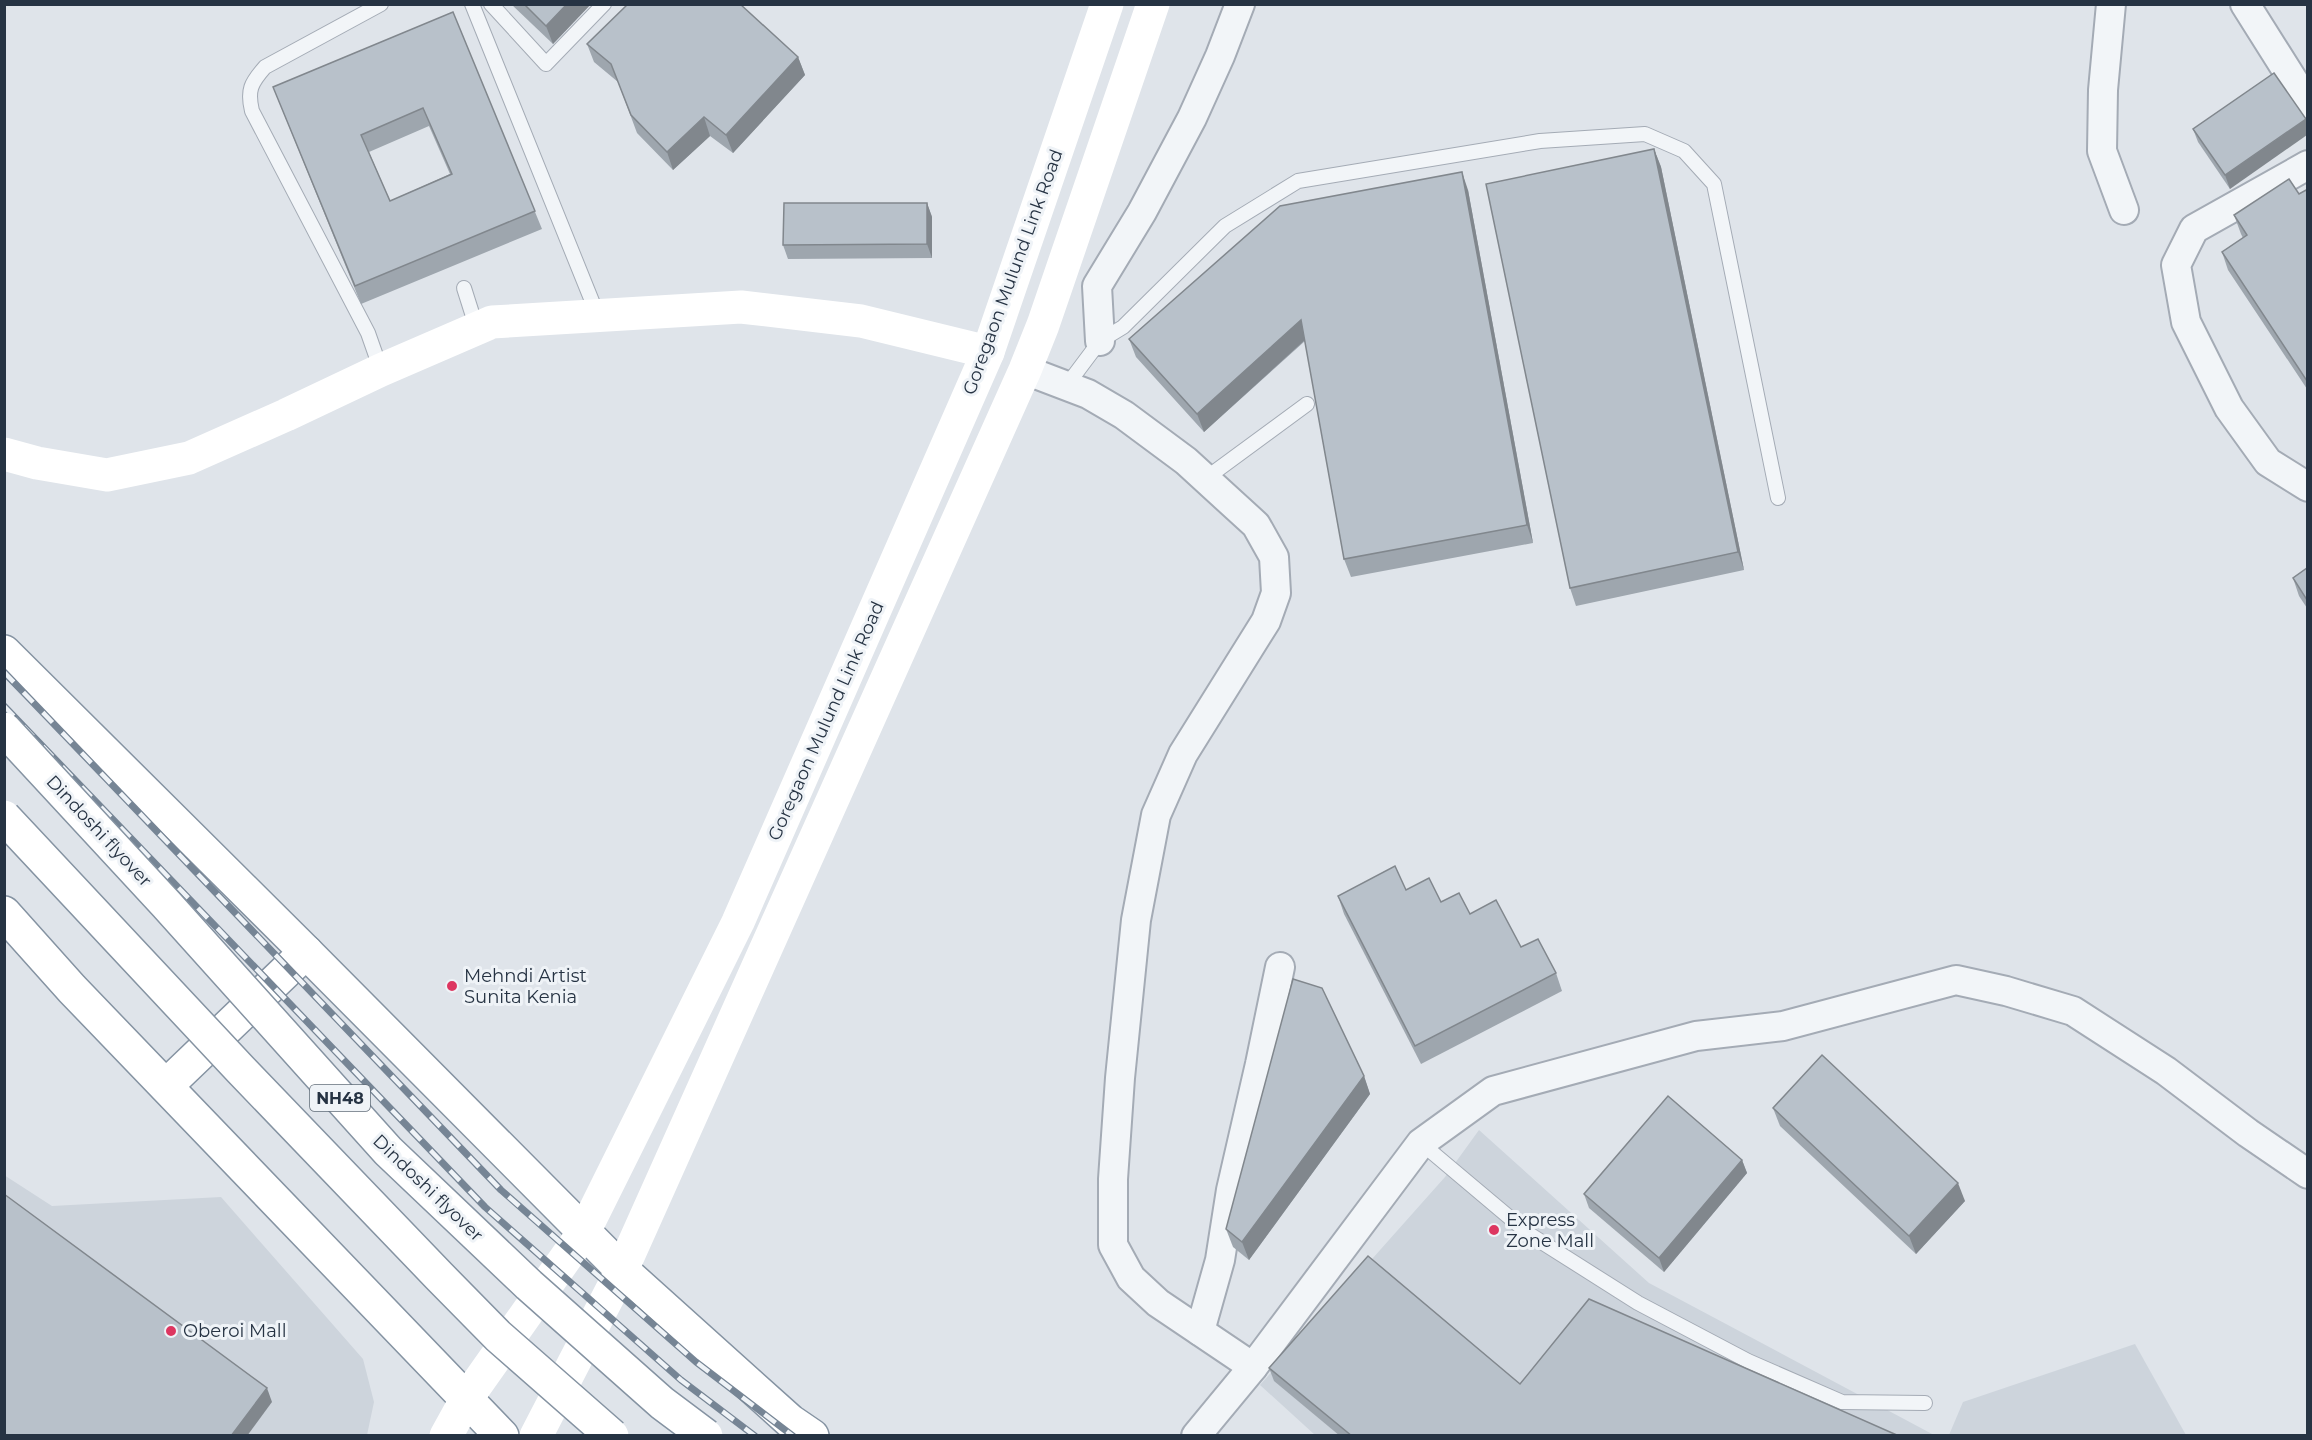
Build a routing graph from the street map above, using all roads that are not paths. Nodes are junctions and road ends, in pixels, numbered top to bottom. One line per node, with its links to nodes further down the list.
1 (381, 4): 18 (lane)
2 (472, 4): 14 (lane)
3 (491, 4): 4 (lane)
4 (604, 4)
5 (1107, 4): 17 (main road, Goregaon Mulund Link Road)
6 (1153, 4): 19 (main road, Goregaon Mulund Link Road)
7 (1240, 4): 16 (street)
8 (2111, 4): 12 (street)
9 (2245, 4): 10 (street)
10 (2307, 104)
11 (2307, 165): 24 (street)
12 (2124, 210)
13 (464, 288): 15 (lane)
14 (598, 316): 15 (main road); 17 (main road)
15 (477, 329): 18 (main road)
16 (1100, 341): 20 (lane); 25 (lane)
17 (988, 352): 35 (main road, Goregaon Mulund Link Road)
18 (381, 370): 22 (main road)
19 (1025, 370): 20 (street); 36 (main road, Goregaon Mulund Link Road)
20 (1066, 385): 23 (street)
21 (1307, 404): 23 (lane)
22 (4, 454)
23 (1205, 479): 37 (street)
24 (2307, 487)
25 (1778, 498)
26 (4, 652): 30 (main road)
27 (4, 729): 45 (main road, Dindoshi flyover / NH48, bridge)
28 (4, 817): 44 (main road, NH48, bridge)
29 (4, 913): 32 (main road)
30 (306, 952): 32 (main road); 35 (main road)
31 (1280, 967): 37 (street)
32 (166, 1086): 39 (main road)
33 (1421, 1143): 34 (street); 38 (street); 40 (lane)
34 (2307, 1174)
35 (584, 1232): 36 (main road); 39 (main road, Goregaon Mulund Link Road)
36 (622, 1270): 43 (main road, Goregaon Mulund Link Road); 46 (main road)
37 (1200, 1331): 38 (street)
38 (1253, 1367): 47 (street)
39 (467, 1398): 41 (main road, Goregaon Mulund Link Road); 42 (main road)
40 (1925, 1402)
41 (446, 1436)
42 (502, 1436)
43 (536, 1436)
44 (612, 1436)
45 (706, 1436)
46 (812, 1436)
47 (1196, 1436)

